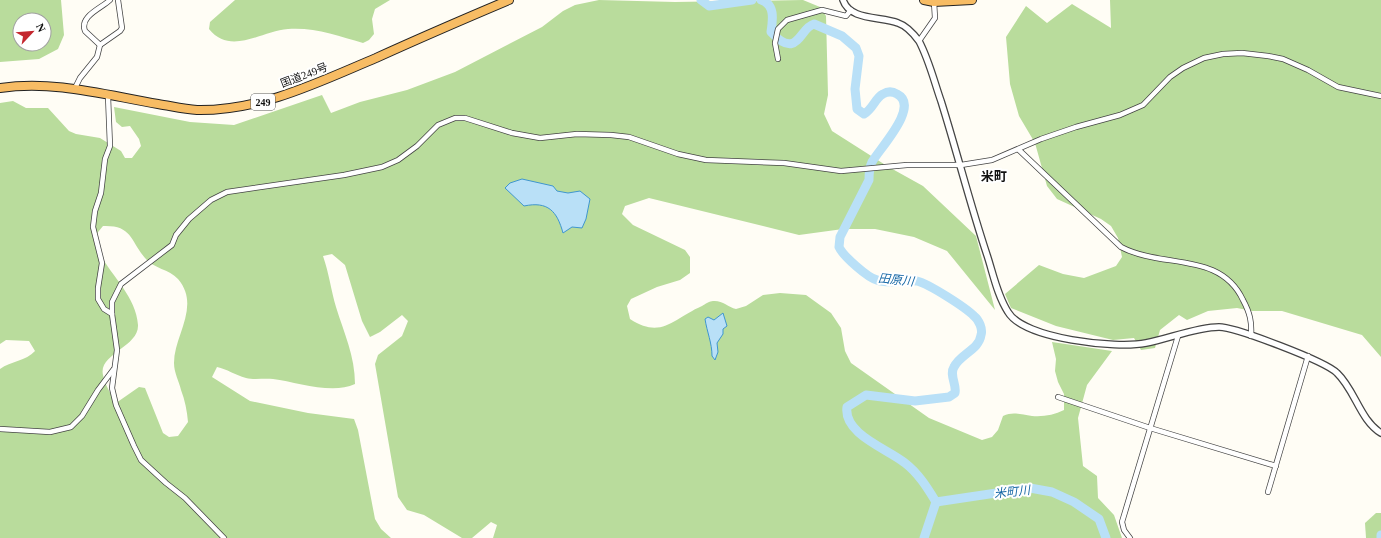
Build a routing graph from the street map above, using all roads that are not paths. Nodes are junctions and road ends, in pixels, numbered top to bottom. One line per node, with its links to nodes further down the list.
1 (110, 0): 10 (street)
2 (118, 0): 10 (street)
3 (509, 0): 14 (highway, 国道249号 / 249)
4 (843, 0): 8 (street)
5 (924, 0): 7 (highway)
6 (972, 0): 7 (highway)
7 (934, 2): 9 (street)
8 (851, 10): 9 (street); 11 (street)
9 (920, 41): 17 (street)
10 (100, 45): 13 (street)
11 (778, 59)
12 (0, 88): 13 (highway, 国道249号 / 249)
13 (74, 88): 14 (highway, 国道249号 / 249)
14 (108, 96): 18 (street)
15 (1381, 96): 16 (street)
16 (1019, 150): 17 (street); 20 (street)
17 (961, 165): 18 (street); 19 (street)
18 (112, 314): 22 (street)
19 (1178, 336): 20 (street); 24 (street)
20 (1251, 336): 21 (street)
21 (1308, 356): 26 (street); 27 (street)
22 (114, 369): 25 (street); 29 (street)
23 (1058, 397): 24 (street)
24 (1150, 428): 27 (street); 30 (street)
25 (0, 429)
26 (1381, 433)
27 (1276, 466): 28 (street)
28 (1268, 492)
29 (224, 538)
30 (1130, 538)

